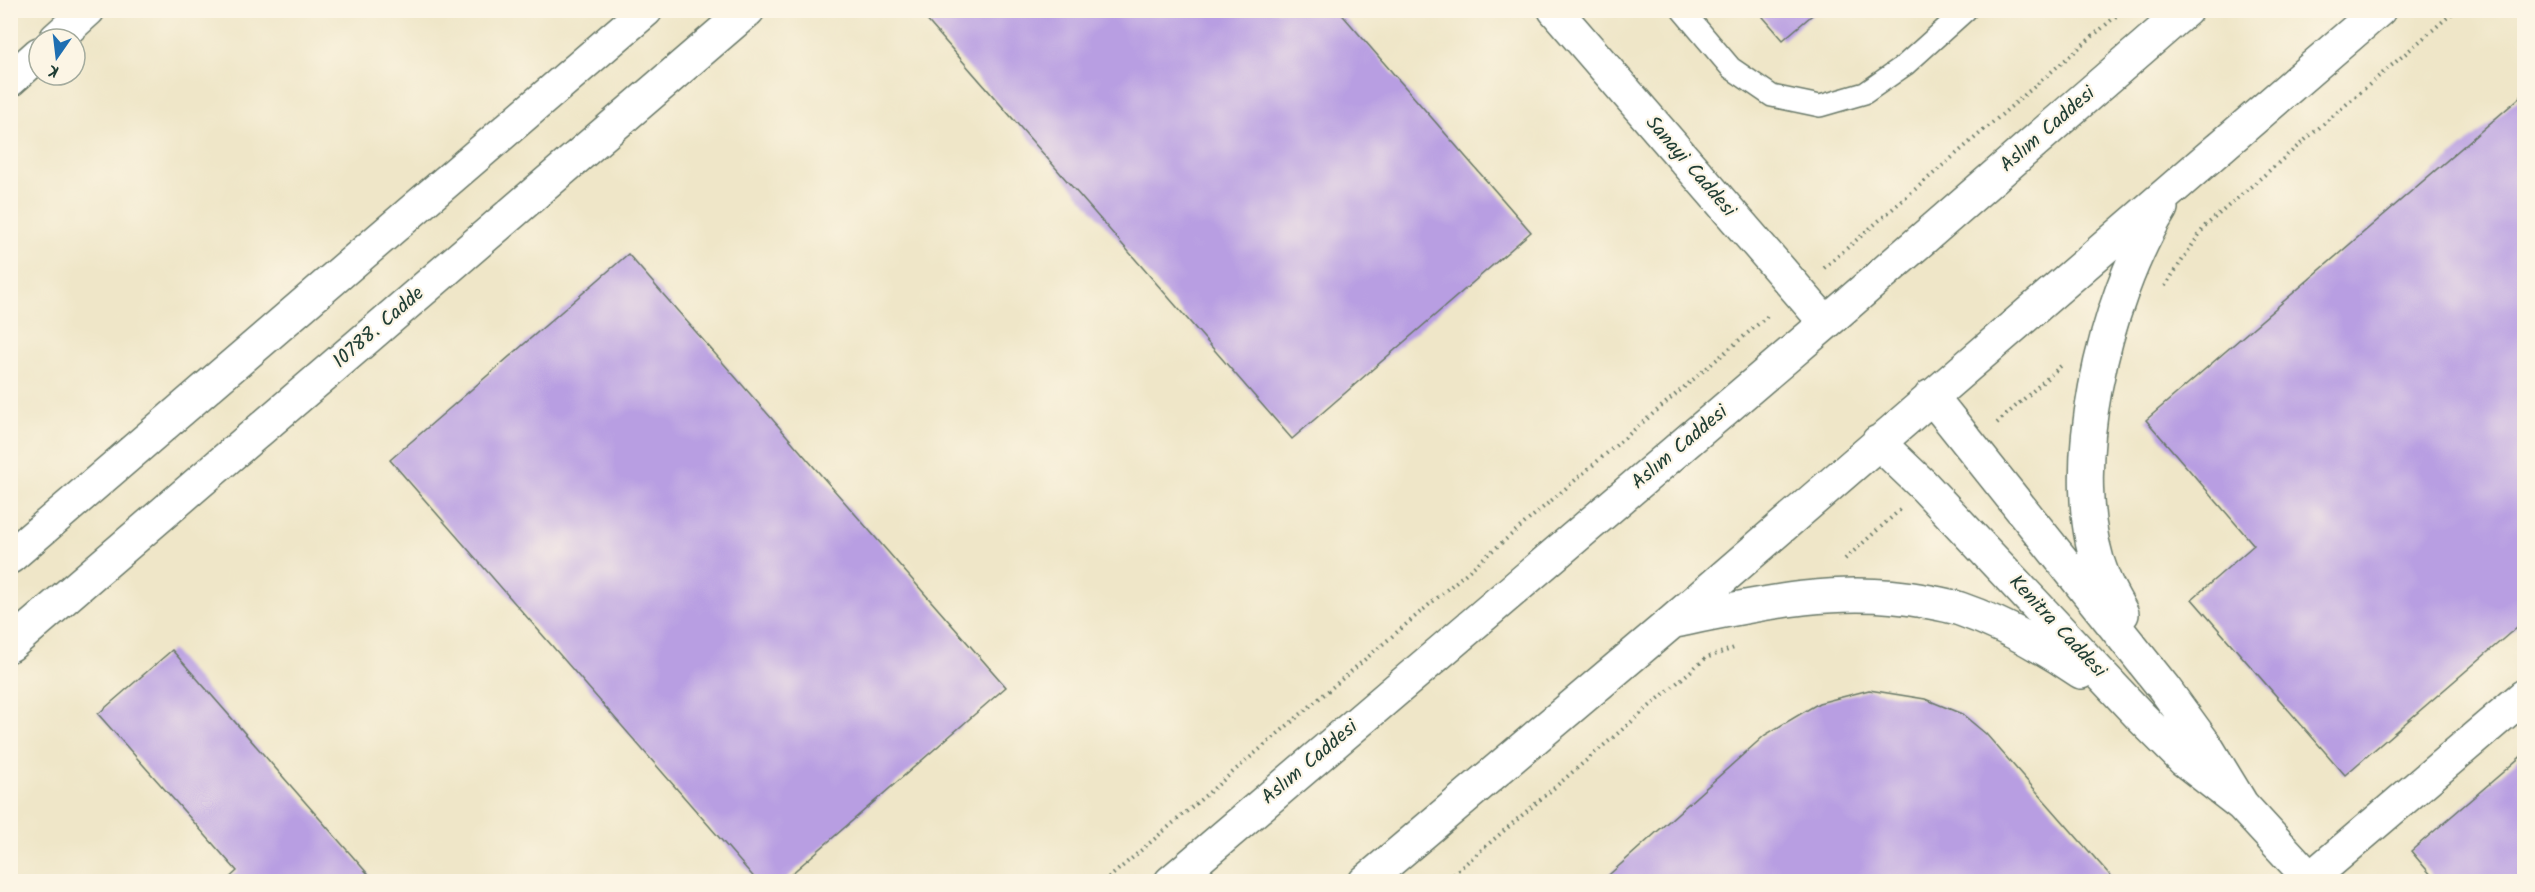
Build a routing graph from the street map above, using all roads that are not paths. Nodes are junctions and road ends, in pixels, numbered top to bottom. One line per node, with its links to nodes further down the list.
1 (88, 10): 9 (street)
2 (646, 10): 16 (street)
3 (748, 10): 18 (street, 10788. Cadde)
4 (1555, 10): 13 (street, Sanayi Caddesi)
5 (1682, 10): 6 (lane)
6 (1966, 10)
7 (2186, 10): 13 (street, Aslım Caddesi)
8 (2379, 10): 12 (street)
9 (69, 27)
10 (27, 65): 11 (street)
11 (10, 80)
12 (2175, 186): 14 (street); 19 (street)
13 (1826, 323): 24 (street, Aslım Caddesi)
14 (1931, 396): 15 (street); 19 (street, Kenitra Caddesi)
15 (1878, 442): 17 (street); 21 (street, Kenitra Caddesi)
16 (10, 557)
17 (1673, 621): 21 (street); 25 (street)
18 (10, 645)
19 (2164, 688): 22 (street, Kenitra Caddesi)
20 (2524, 696): 23 (street)
21 (2142, 718): 22 (street, Kenitra Caddesi)
22 (2242, 805): 23 (street, Kenitra Caddesi)
23 (2310, 880)
24 (1170, 882)
25 (1365, 882)

